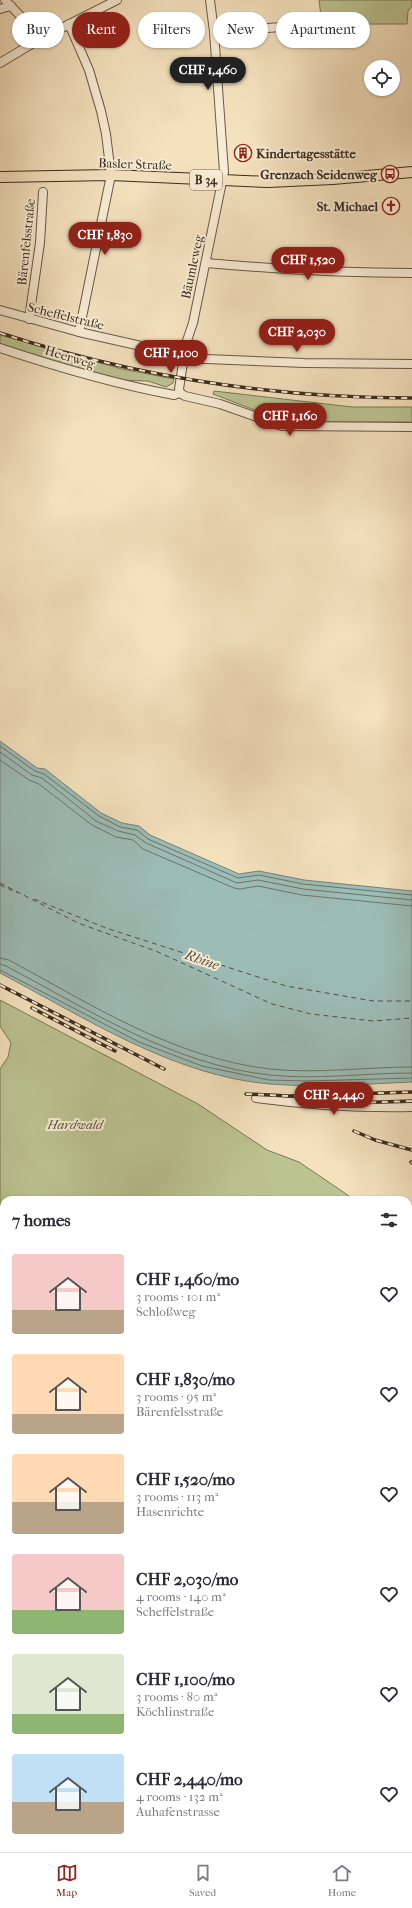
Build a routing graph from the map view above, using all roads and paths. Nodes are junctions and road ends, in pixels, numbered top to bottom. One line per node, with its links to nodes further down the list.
1 (5, 0): 4 (street)
2 (117, 0): 7 (street)
3 (210, 0): 8 (street, Bäumleweg)
4 (11, 6): 5 (street); 6 (street)
5 (0, 9)
6 (16, 12)
7 (69, 24): 9 (street); 14 (street)
8 (213, 24)
9 (64, 26)
10 (24, 48): 12 (street)
11 (215, 48): 16 (street, Bäumleweg)
12 (0, 63)
13 (412, 172): 16 (main road, Basler Straße / B 34)
14 (110, 175): 15 (main road, Basler Straße / B 34); 16 (main road, Basler Straße / B 34); 22 (street)
15 (0, 177)
16 (223, 181): 18 (street, Bäumleweg)
17 (43, 192): 21 (street, Bärenfelsstraße)
18 (206, 263): 19 (street); 24 (street, Bäumleweg)
19 (412, 273)
20 (0, 310): 21 (street, Scheffelstraße)
21 (29, 319): 22 (street, Scheffelstraße)
22 (79, 332): 24 (street, Scheffelstraße)
23 (0, 348): 26 (street, Heerweg)
24 (181, 358): 25 (street, Scheffelstraße); 26 (street, Bäumleweg)
25 (412, 364)
26 (180, 391): 27 (street, Heerweg)
27 (412, 427)
28 (256, 1098): 29 (street)
29 (412, 1107)

